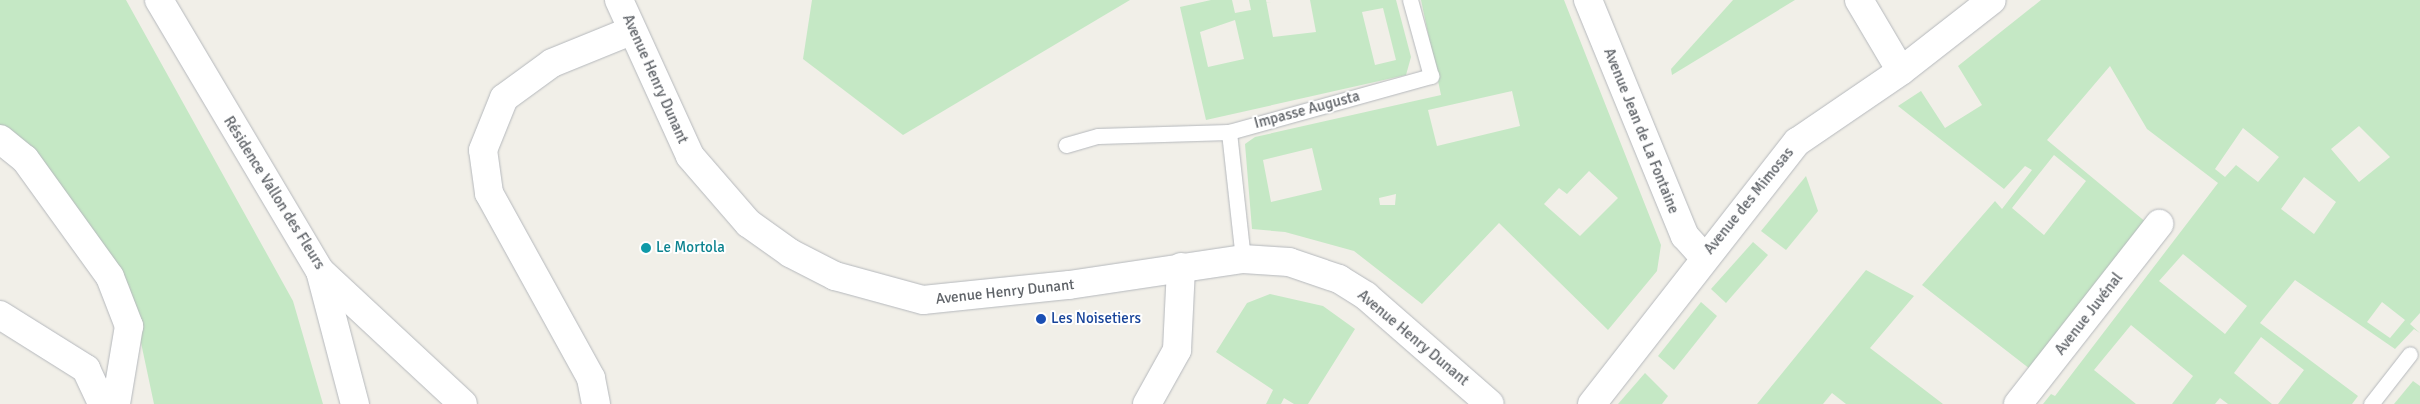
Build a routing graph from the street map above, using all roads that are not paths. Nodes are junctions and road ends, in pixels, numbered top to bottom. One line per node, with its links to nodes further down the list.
1 (159, 0): 16 (street, Résidence Vallon des Fleurs)
2 (619, 0): 7 (street, Avenue Henry Dunant)
3 (1410, 0): 9 (lane, Impasse Augusta)
4 (1588, 0): 13 (street, Avenue Jean de La Fontaine)
5 (1860, 0): 8 (street)
6 (1992, 0): 8 (street, Avenue des Mimosas)
7 (631, 31): 15 (street, Avenue Henry Dunant); 23 (street)
8 (1901, 71): 13 (street, Avenue des Mimosas)
9 (1229, 132): 11 (lane); 14 (lane)
10 (0, 139): 20 (street)
11 (1066, 145)
12 (2159, 224): 27 (street, Avenue Juvénal)
13 (1704, 256): 26 (street, Avenue des Mimosas)
14 (1243, 258): 15 (street, Avenue Henry Dunant); 25 (street, Avenue Henry Dunant)
15 (1181, 267): 24 (street)
16 (320, 271): 21 (street); 22 (street, Résidence Vallon des Fleurs)
17 (0, 314): 19 (street)
18 (2410, 354): 28 (lane)
19 (102, 404)
20 (116, 404)
21 (354, 404)
22 (463, 404)
23 (596, 404)
24 (1147, 404)
25 (1490, 404)
26 (1592, 404)
27 (2018, 404)
28 (2371, 404)

